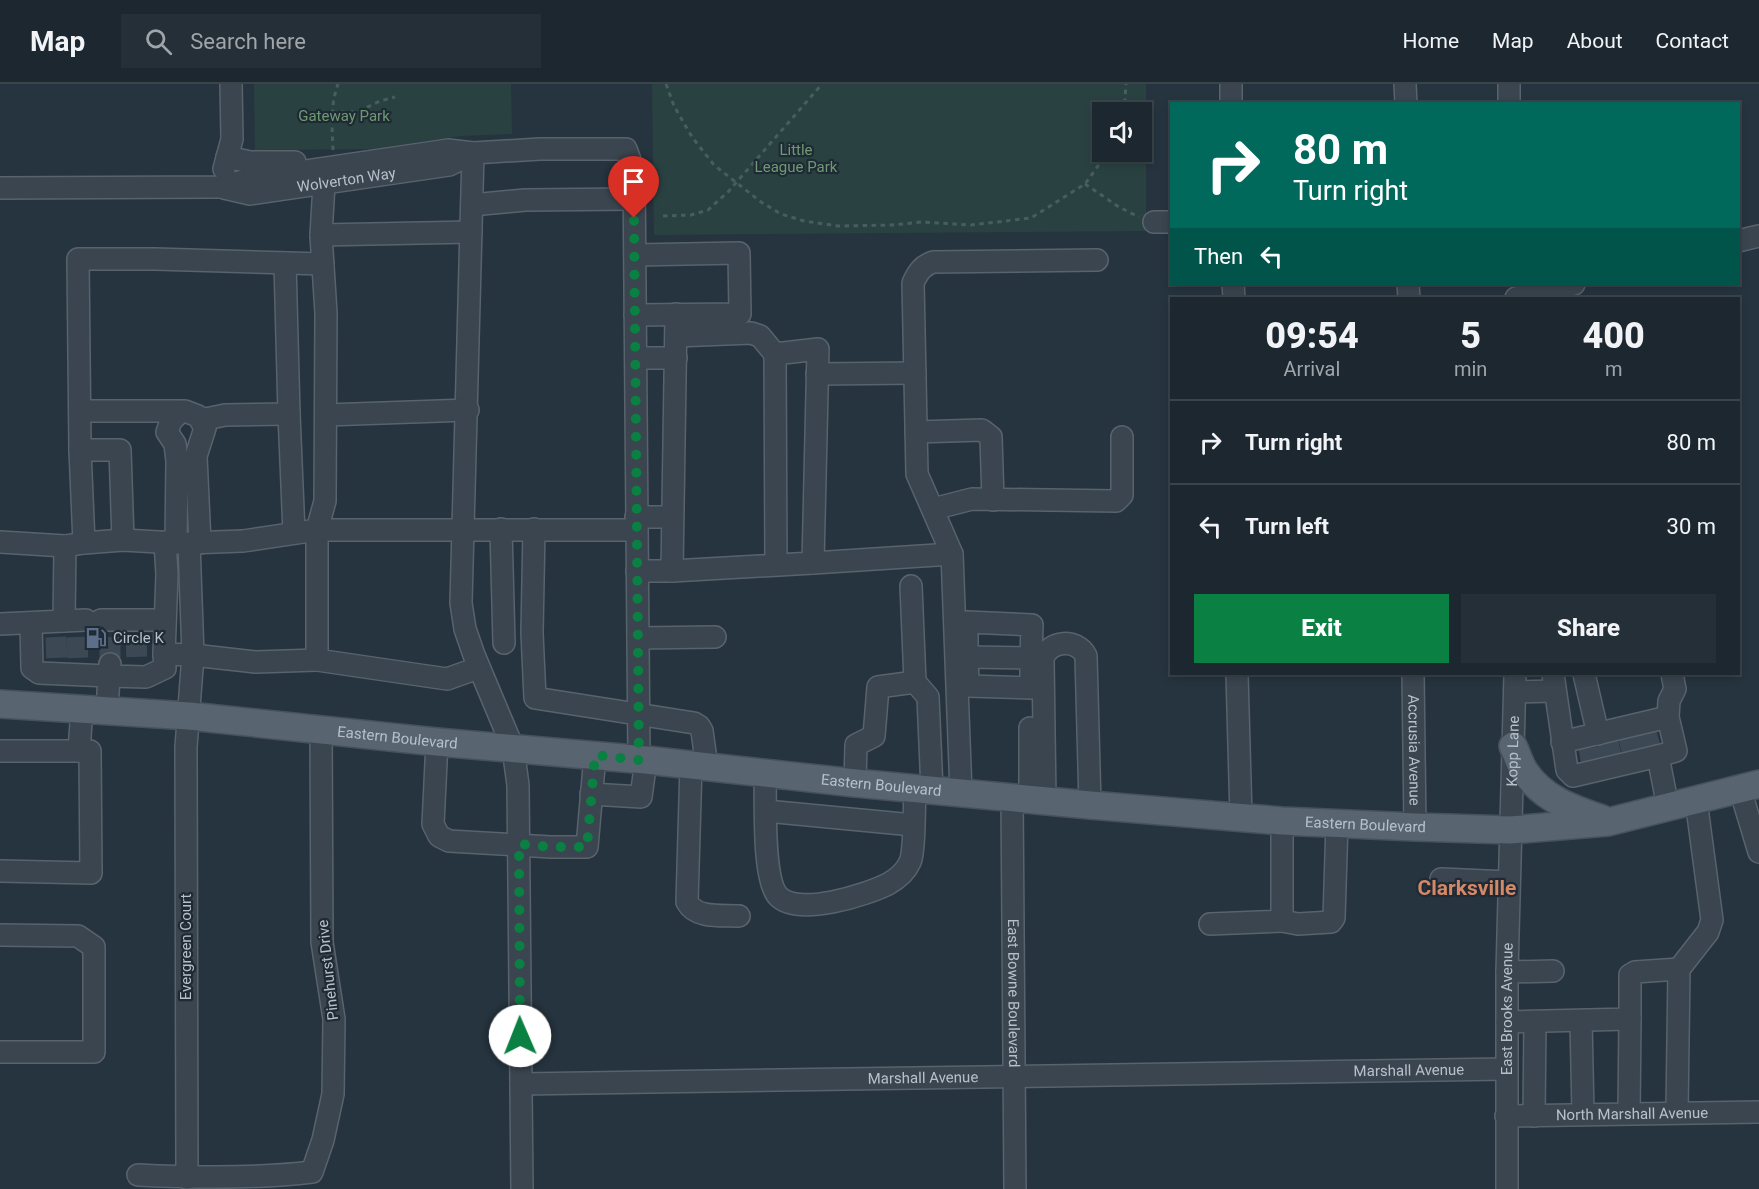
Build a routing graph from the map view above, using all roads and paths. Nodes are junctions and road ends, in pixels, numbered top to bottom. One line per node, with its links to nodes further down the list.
1 (231, 84): 16 (street)
2 (338, 84): 14 (path)
3 (666, 84): 20 (path)
4 (822, 84): 20 (path)
5 (1126, 84): 10 (path)
6 (1231, 84): 11 (street)
7 (1405, 84): 12 (street)
8 (1509, 84): 13 (street)
9 (395, 97): 14 (path)
10 (1125, 102)
11 (1231, 102)
12 (1406, 102)
13 (1509, 102)
14 (332, 112): 19 (path)
15 (473, 153): 17 (street, Wolverton Way); 19 (street, Wolverton Way); 24 (street, Wolverton Way); 25 (street)
16 (227, 157): 17 (street); 22 (street)
17 (370, 161): 19 (street, Wolverton Way)
18 (1100, 162): 21 (path)
19 (326, 168): 22 (street, Wolverton Way); 29 (street)
20 (735, 183): 21 (path); 26 (path)
21 (1084, 184): 27 (path)
22 (218, 187): 23 (street, Wolverton Way)
23 (0, 188)
24 (634, 199): 25 (street); 32 (street)
25 (472, 205): 28 (street)
26 (663, 216)
27 (1163, 222)
28 (471, 232): 29 (street); 46 (street)
29 (321, 235): 35 (street)
30 (1759, 236): 31 (street)
31 (1740, 241)
32 (635, 255): 38 (street); 39 (street)
33 (1097, 260): 44 (street)
34 (285, 263): 35 (street); 47 (street); 49 (street)
35 (323, 264): 50 (street)
36 (1570, 285): 37 (street)
37 (1518, 297)
38 (676, 314): 39 (street); 40 (street)
39 (635, 315): 42 (street)
40 (676, 336): 41 (street); 43 (street)
41 (775, 354): 45 (street); 70 (street)
42 (636, 358): 43 (street); 58 (street)
43 (676, 358): 57 (street)
44 (915, 368): 45 (street); 52 (street)
45 (817, 374): 69 (street)
46 (468, 410): 50 (street); 59 (street)
47 (80, 411): 48 (street); 54 (street)
48 (180, 411): 51 (street); 66 (street)
49 (289, 414): 51 (street); 63 (street)
50 (326, 415): 61 (street)
51 (201, 420): 66 (street)
52 (916, 432): 55 (street); 56 (street)
53 (1122, 437): 55 (street)
54 (80, 450): 64 (street); 67 (street)
55 (993, 500): 56 (street)
56 (933, 509): 68 (street)
57 (672, 517): 58 (street); 72 (street)
58 (636, 523): 60 (street); 71 (street)
59 (464, 529): 61 (street); 62 (street); 89 (street)
60 (534, 529): 62 (street); 80 (street)
61 (317, 530): 63 (street); 88 (street)
62 (501, 530): 83 (street)
63 (294, 533): 66 (street)
64 (123, 540): 66 (street); 67 (street)
65 (0, 542): 67 (street)
66 (182, 543): 73 (street); 74 (street, Evergreen Court)
67 (75, 544): 79 (street)
68 (952, 554): 69 (street); 121 (street)
69 (813, 564): 70 (street)
70 (776, 565): 72 (street)
71 (637, 571): 72 (street); 82 (street)
72 (672, 571)
73 (167, 574): 74 (street); 76 (street)
74 (189, 575): 85 (street, Evergreen Court)
75 (911, 586): 96 (street)
76 (165, 620): 79 (street); 84 (street)
77 (31, 623): 78 (street); 79 (street); 90 (street)
78 (0, 624)
79 (82, 626)
80 (532, 633): 83 (street); 104 (street)
81 (715, 637): 82 (street)
82 (638, 638): 104 (street)
83 (504, 643): 89 (street)
84 (164, 654): 85 (street); 90 (street)
85 (193, 655): 88 (street); 105 (street, Evergreen Court)
86 (967, 657): 87 (street); 87 (street); 99 (street)
87 (1031, 658): 100 (street)
88 (317, 660): 89 (street)
89 (476, 662): 110 (street)
90 (110, 670): 102 (street)
91 (1238, 675): 128 (street)
92 (1413, 675): 133 (street, Accrusia Avenue)
93 (1584, 675): 111 (street)
94 (1658, 675): 103 (street)
95 (1672, 675): 103 (street)
96 (915, 682): 118 (street); 120 (street)
97 (1515, 682): 98 (street); 109 (street, Kopp Lane)
98 (1554, 682): 108 (street)
99 (968, 686): 100 (street); 121 (street)
100 (1031, 688): 123 (street)
101 (0, 704): 102 (main road, Eastern Boulevard)
102 (94, 709): 105 (main road, Eastern Boulevard); 113 (street)
103 (1669, 709): 111 (street); 111 (street)
104 (639, 713): 115 (street); 116 (street)
105 (189, 716): 106 (main road, Eastern Boulevard); 162 (street, Evergreen Court)
106 (321, 729): 107 (main road, Eastern Boulevard); 162 (street, Pinehurst Drive)
107 (437, 742): 110 (main road, Eastern Boulevard); 135 (street)
108 (1562, 742): 111 (street); 111 (street)
109 (1513, 746): 130 (main road); 134 (street, Kopp Lane)
110 (513, 748): 114 (main road, Eastern Boulevard); 135 (street)
111 (1621, 748): 126 (street)
112 (0, 751): 113 (street)
113 (79, 751): 137 (street)
114 (595, 755): 115 (main road, Eastern Boulevard); 122 (street)
115 (643, 760): 116 (main road, Eastern Boulevard); 122 (street)
116 (699, 766): 117 (main road, Eastern Boulevard); 140 (street)
117 (765, 774): 118 (main road, Eastern Boulevard); 127 (street)
118 (855, 783): 120 (main road, Eastern Boulevard)
119 (1750, 786): 124 (main road, Eastern Boulevard); 136 (street)
120 (923, 789): 121 (main road, Eastern Boulevard); 132 (street)
121 (966, 793): 123 (main road, Eastern Boulevard)
122 (591, 794): 135 (street)
123 (1029, 799): 125 (main road, Eastern Boulevard); 125 (street); 153 (street, East Bowne Boulevard)
124 (1696, 800): 126 (main road, Eastern Boulevard); 144 (street)
125 (1090, 805): 128 (main road, Eastern Boulevard)
126 (1668, 807): 130 (main road, Eastern Boulevard)
127 (766, 811): 132 (street); 132 (street)
128 (1241, 817): 129 (main road, Eastern Boulevard)
129 (1282, 820): 131 (main road, Eastern Boulevard); 141 (street)
130 (1608, 822): 134 (main road, Eastern Boulevard)
131 (1337, 823): 133 (main road, Eastern Boulevard); 141 (street)
132 (913, 825)
133 (1414, 827): 134 (main road, Eastern Boulevard)
134 (1510, 830): 139 (street, East Brooks Avenue)
135 (519, 844): 154 (street)
136 (1759, 852)
137 (0, 871)
138 (1441, 879): 139 (street)
139 (1509, 882): 146 (street, East Brooks Avenue)
140 (739, 916)
141 (1282, 921): 142 (street)
142 (1210, 924)
143 (0, 935): 151 (street)
144 (1679, 969): 147 (street); 155 (street)
145 (1553, 971): 146 (street)
146 (1507, 972): 149 (street, East Brooks Avenue)
147 (1630, 1019): 148 (street); 157 (street)
148 (1581, 1021): 150 (street); 158 (street)
149 (1507, 1022): 150 (street); 152 (street, East Brooks Avenue)
150 (1535, 1022): 160 (street)
151 (0, 1052)
152 (1506, 1069): 153 (street, Marshall Avenue); 159 (street, East Brooks Avenue)
153 (1013, 1076): 154 (street, Marshall Avenue); 164 (street, East Bowne Boulevard)
154 (521, 1084): 163 (street)
155 (1677, 1112): 156 (street, North Marshall Avenue); 157 (street, North Marshall Avenue)
156 (1759, 1112)
157 (1629, 1113): 158 (street, North Marshall Avenue)
158 (1583, 1114): 160 (street, North Marshall Avenue)
159 (1506, 1116): 160 (street, North Marshall Avenue); 165 (street, East Brooks Avenue)
160 (1534, 1116)
161 (138, 1175): 162 (street)
162 (187, 1178)
163 (522, 1189)
164 (1015, 1189)
165 (1507, 1189)

